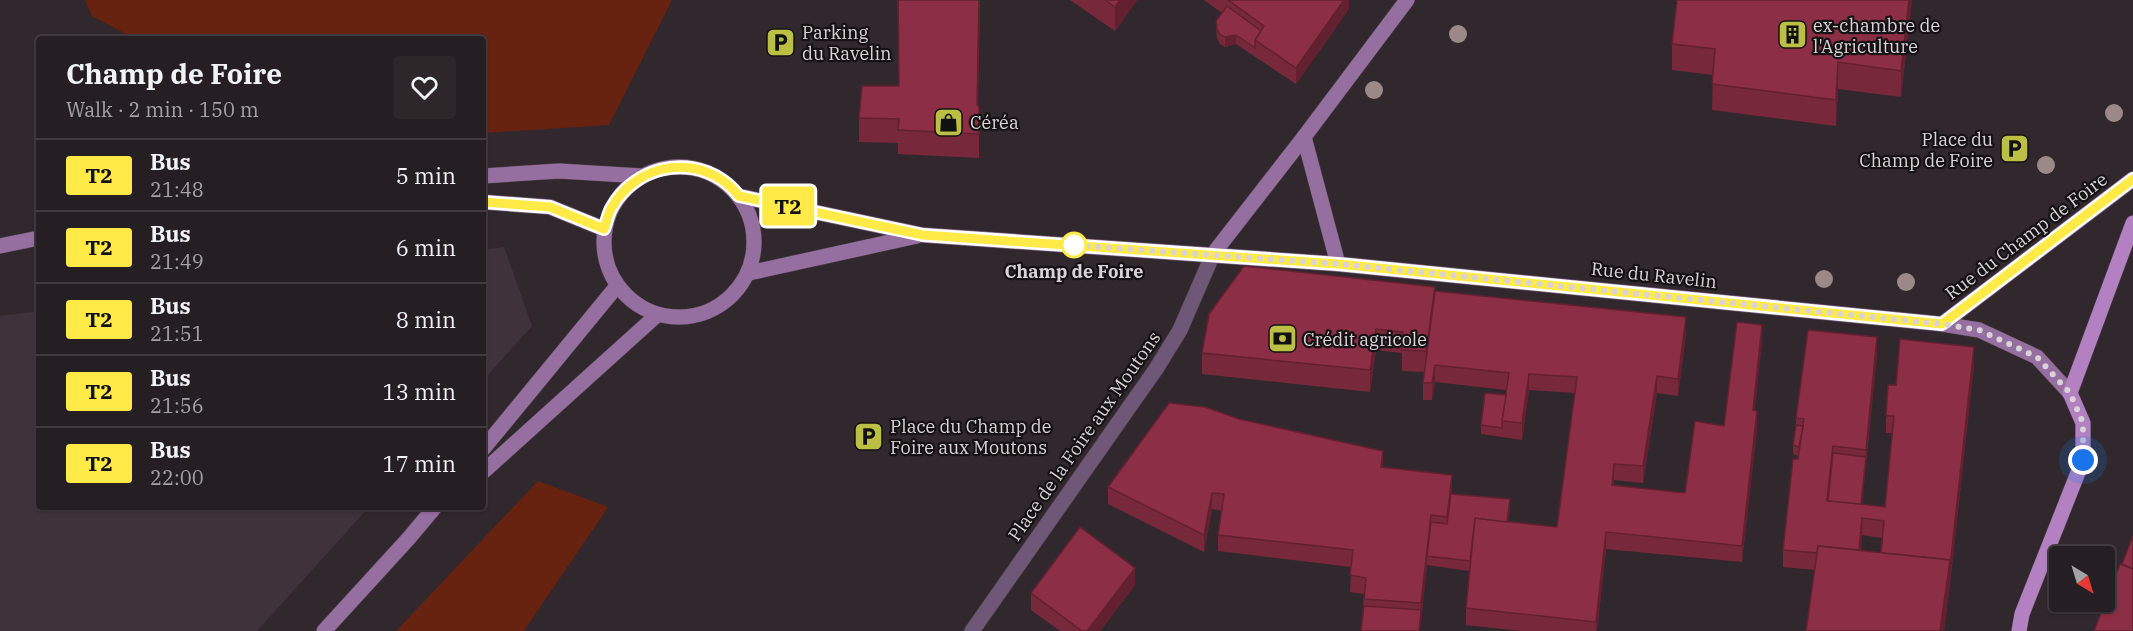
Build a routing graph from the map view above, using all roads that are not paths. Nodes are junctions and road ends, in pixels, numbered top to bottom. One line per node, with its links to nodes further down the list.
1 (1407, 0): 2 (main road)
2 (1304, 137): 13 (main road); 14 (main road)
3 (486, 176): 4 (main road)
4 (642, 176): 6 (main road); 9 (main road)
5 (2133, 179): 18 (main road, Rue du Champ de Foire)
6 (739, 196): 10 (main road, Rue du Ravelin); 15 (main road)
7 (486, 202): 9 (main road)
8 (2133, 223): 19 (main road)
9 (604, 229): 16 (main road)
10 (923, 235): 13 (main road, Rue du Ravelin); 15 (main road, Rue du Ravelin)
11 (36, 239): 12 (main road)
12 (0, 246)
13 (1213, 254): 14 (main road, Rue du Ravelin); 26 (street, Place de la Foire aux Moutons)
14 (1338, 264): 18 (main road, Rue du Ravelin)
15 (749, 273): 17 (main road)
16 (617, 286): 17 (main road); 20 (main road)
17 (657, 315): 21 (main road)
18 (1942, 324): 19 (main road, Rue du Ravelin)
19 (2070, 393): 27 (main road)
20 (486, 444)
21 (486, 469)
22 (432, 510): 24 (main road)
23 (441, 510): 24 (main road)
24 (409, 538): 25 (main road)
25 (324, 631)
26 (972, 631)
27 (2019, 631)

